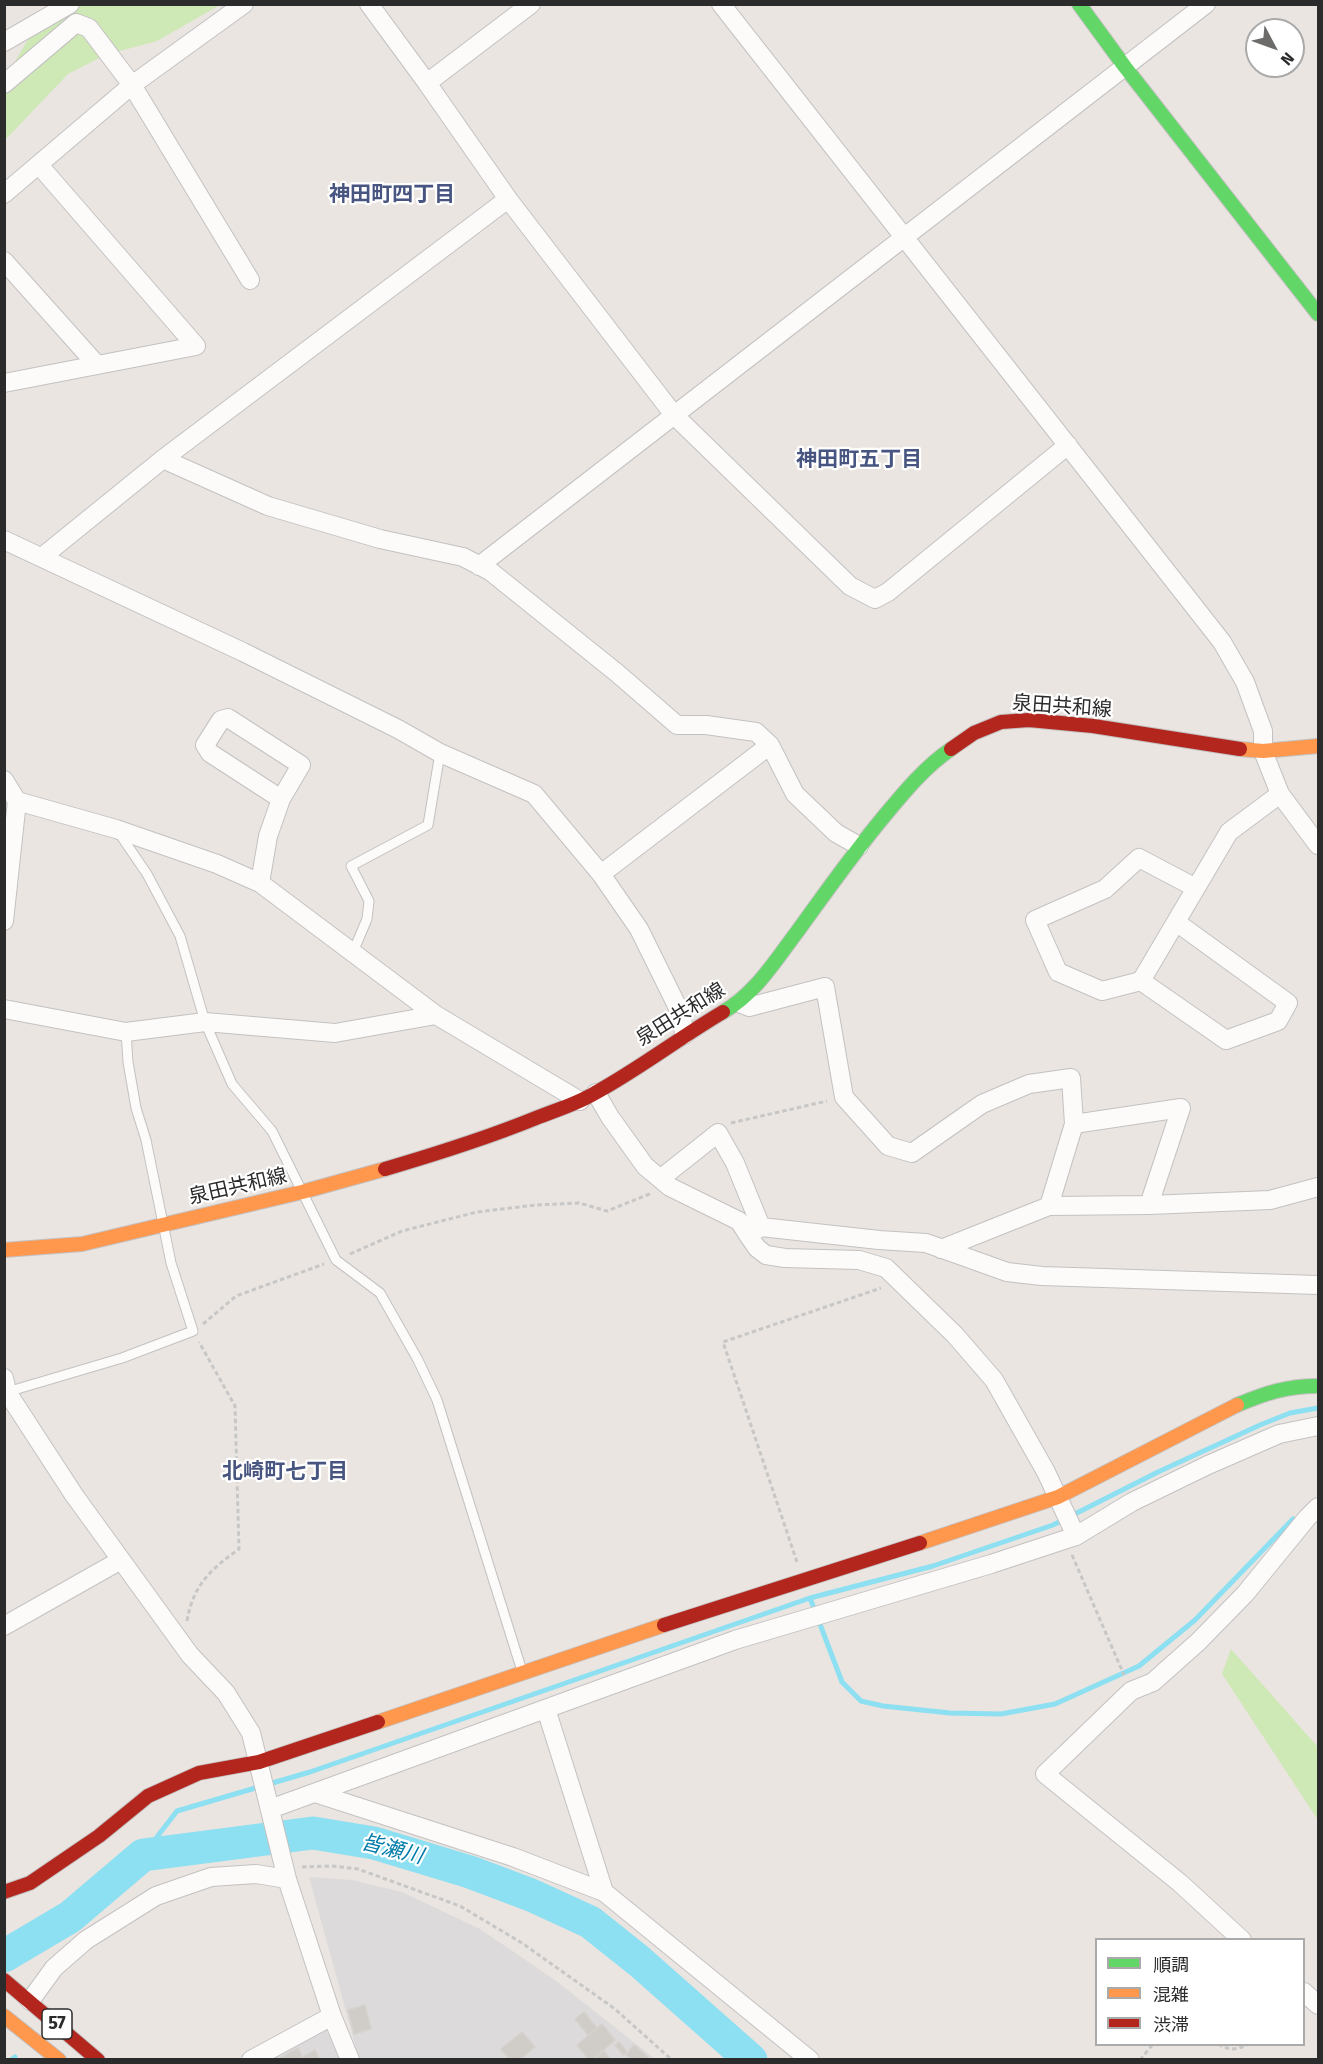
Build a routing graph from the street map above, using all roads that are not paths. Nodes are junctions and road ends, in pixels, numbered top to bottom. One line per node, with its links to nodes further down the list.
1 (70, 4): 8 (street)
2 (244, 4): 12 (street)
3 (369, 4): 10 (street)
4 (531, 4): 10 (street)
5 (721, 4): 16 (street)
6 (1079, 4): 9 (street)
7 (1206, 4): 9 (street)
8 (4, 42)
9 (1125, 67): 16 (street); 19 (street)
10 (427, 83): 15 (street)
11 (4, 84): 12 (street)
12 (132, 85): 13 (street); 18 (street)
13 (39, 165): 14 (street); 20 (street)
14 (4, 194)
15 (508, 199): 22 (street); 24 (street)
16 (903, 238): 22 (street); 23 (street)
17 (4, 261): 20 (street)
18 (250, 280)
19 (1318, 314)
20 (97, 365): 21 (street)
21 (4, 383)
22 (674, 415): 23 (street); 27 (street)
23 (1068, 445): 30 (street)
24 (163, 459): 26 (street); 27 (street)
25 (4, 540): 26 (street)
26 (42, 557): 31 (street)
27 (479, 566): 28 (street)
28 (770, 745): 39 (street); 40 (street)
29 (1318, 746): 30 (street, 泉田共和線)
30 (1263, 751): 33 (street); 39 (street, 泉田共和線)
31 (440, 753): 40 (street); 45 (lane)
32 (4, 780): 35 (street)
33 (1280, 794): 37 (street); 42 (street)
34 (281, 799): 34 (street); 41 (street)
35 (17, 801): 36 (street); 38 (street)
36 (116, 830): 41 (street); 50 (lane)
37 (1318, 845)
38 (8, 846): 43 (street)
39 (859, 846): 47 (street, 泉田共和線)
40 (601, 874): 52 (street)
41 (260, 883): 45 (street)
42 (1196, 888): 44 (street); 46 (street)
43 (4, 921)
44 (1176, 922): 46 (street); 46 (street)
45 (353, 952): 49 (street)
46 (1141, 981)
47 (739, 1004): 52 (street, 泉田共和線); 55 (street)
48 (4, 1009): 51 (street)
49 (436, 1015): 50 (street); 54 (street)
50 (205, 1022): 51 (street); 58 (lane)
51 (126, 1032): 61 (lane)
52 (684, 1035): 53 (street, 泉田共和線)
53 (596, 1092): 54 (street, 泉田共和線); 56 (street)
54 (580, 1101): 58 (street, 泉田共和線)
55 (1074, 1124): 59 (street); 60 (street)
56 (665, 1183): 62 (street); 62 (street)
57 (1318, 1187): 59 (street)
58 (302, 1192): 61 (street, 泉田共和線); 74 (lane)
59 (1149, 1205): 60 (street)
60 (1049, 1206): 63 (street)
61 (162, 1224): 64 (street, 泉田共和線); 67 (lane)
62 (754, 1231): 63 (street); 69 (street)
63 (941, 1249): 65 (street)
64 (4, 1250)
65 (1318, 1285)
66 (1318, 1386): 69 (street)
67 (5, 1388): 72 (street)
68 (1318, 1426): 71 (street)
69 (1058, 1497): 71 (street); 74 (street)
70 (1318, 1507): 82 (street)
71 (1070, 1533): 75 (street)
72 (121, 1560): 73 (street); 76 (street)
73 (4, 1626)
74 (522, 1673): 76 (street)
75 (546, 1709): 77 (street); 81 (street)
76 (259, 1766): 78 (street); 80 (street)
77 (315, 1793): 78 (street); 81 (street)
78 (269, 1807): 79 (street)
79 (285, 1870): 85 (street); 88 (street)
80 (4, 1892)
81 (604, 1892): 93 (street)
82 (1240, 1938)
83 (4, 1980): 85 (street, 57)
84 (1305, 1993): 86 (street)
85 (23, 1995): 90 (street, 57)
86 (1318, 2005)
87 (4, 2016): 89 (street, 57)
88 (332, 2016): 91 (street); 92 (street)
89 (59, 2060)
90 (98, 2060)
91 (251, 2060)
92 (350, 2060)
93 (810, 2060)

